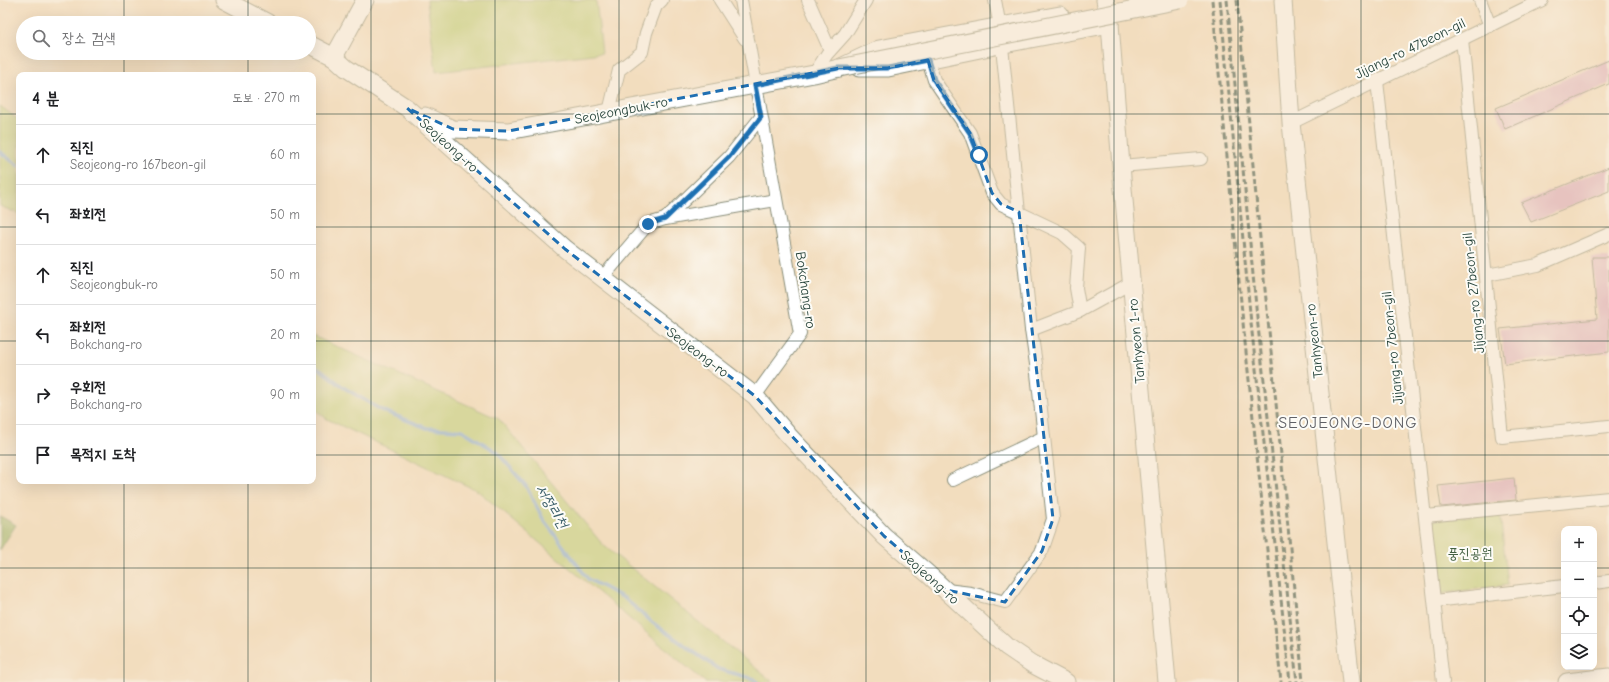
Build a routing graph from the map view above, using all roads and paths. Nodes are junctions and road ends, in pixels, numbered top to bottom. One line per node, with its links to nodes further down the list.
1 (224, 0): 14 (street)
2 (365, 0): 23 (street)
3 (662, 0): 30 (street)
4 (720, 0): 19 (street)
5 (740, 0): 19 (street, Bokchang-ro)
6 (808, 0): 22 (street)
7 (866, 0): 22 (street)
8 (995, 0): 17 (street)
9 (1180, 0): 25 (street, bridge)
10 (1480, 0): 16 (street)
11 (1542, 0): 16 (street, Jijang-ro 47beon-gil)
12 (1288, 2): 32 (street, Tanhyeon-ro)
13 (1106, 3): 15 (street, Tanhyeon 1-ro); 17 (street)
14 (255, 16)
15 (1110, 24): 20 (street); 34 (street, Tanhyeon 1-ro)
16 (1490, 26): 18 (street, Jijang-ro 47beon-gil)
17 (1000, 27): 20 (street); 25 (street)
18 (1462, 39): 27 (street, Jijang-ro 47beon-gil); 39 (street, Jijang-ro 27beon-gil)
19 (748, 44): 28 (street, Bokchang-ro)
20 (1002, 44): 24 (street); 36 (street)
21 (316, 48): 23 (street, Seojeong-ro)
22 (830, 50): 26 (street)
23 (334, 57): 29 (street, Seojeong-ro)
24 (928, 60): 25 (street); 36 (street)
25 (838, 68): 26 (street, Seojeongbuk-ro)
26 (814, 74): 28 (street, Seojeongbuk-ro)
27 (1377, 81): 32 (street, Jijang-ro 47beon-gil); 49 (street, Jijang-ro 7beon-gil)
28 (755, 85): 30 (street, Seojeongbuk-ro); 31 (street, Bokchang-ro)
29 (407, 108): 30 (street, Seojeongbuk-ro); 40 (street, Seojeong-ro)
30 (608, 112)
31 (761, 117): 35 (street, Bokchang-ro); 37 (street)
32 (1291, 123): 58 (street, Tanhyeon-ro)
33 (1201, 159): 34 (street)
34 (1121, 166): 41 (street, Tanhyeon 1-ro)
35 (776, 200): 37 (street); 44 (street, Bokchang-ro)
36 (1019, 212): 42 (street); 43 (street)
37 (665, 219): 40 (street)
38 (1609, 234): 39 (street)
39 (1487, 275): 45 (street, Jijang-ro 27beon-gil)
40 (603, 277): 44 (street, Seojeong-ro)
41 (1131, 283): 42 (street); 57 (street, Tanhyeon 1-ro)
42 (1080, 311): 43 (street)
43 (1031, 330): 46 (street)
44 (755, 396): 53 (street, Seojeong-ro)
45 (1609, 426)
46 (1044, 437): 47 (street); 53 (street)
47 (953, 480)
48 (1609, 498): 49 (street)
49 (1426, 516): 54 (street, Jijang-ro 7beon-gil)
50 (1609, 581): 51 (street)
51 (1597, 583)
52 (1561, 586): 54 (street)
53 (946, 590): 56 (street, Seojeong-ro)
54 (1435, 601): 59 (street, Jijang-ro 7beon-gil)
55 (1609, 677): 60 (street)
56 (1066, 682)
57 (1168, 682)
58 (1351, 682)
59 (1443, 682)
60 (1567, 682)

